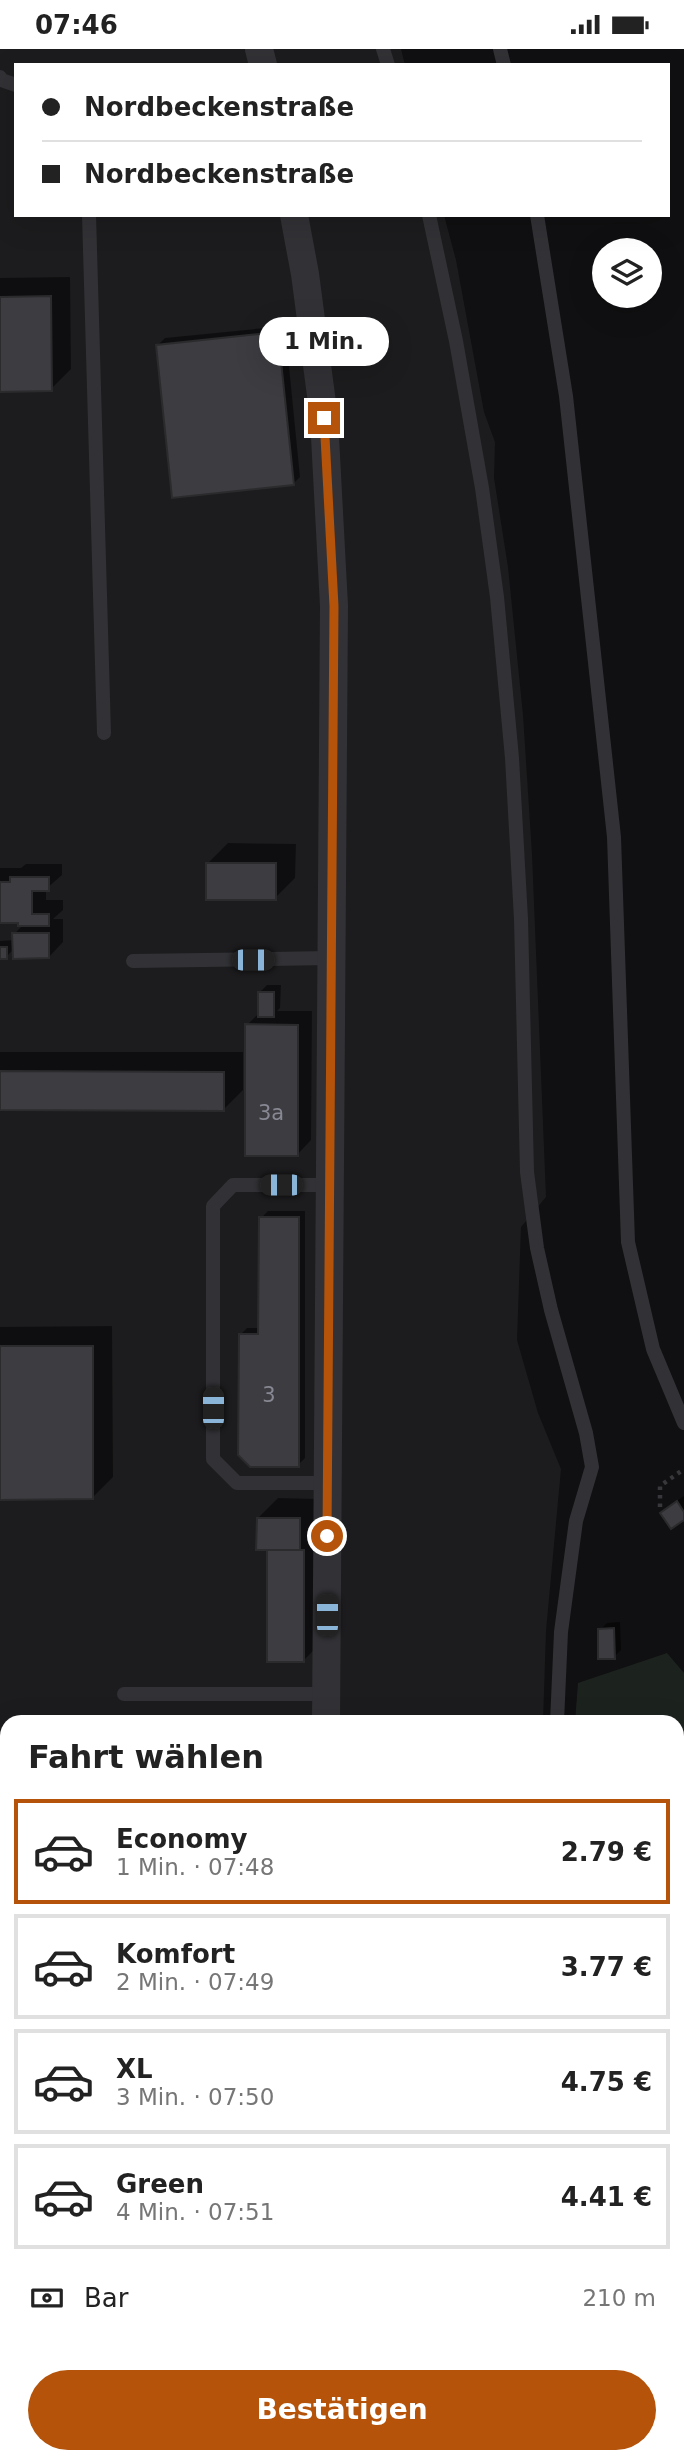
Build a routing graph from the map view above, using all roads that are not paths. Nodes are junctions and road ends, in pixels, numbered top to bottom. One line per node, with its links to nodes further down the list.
1 (89, 217): 5 (lane)
2 (293, 217): 6 (street)
3 (429, 217): 14 (lane)
4 (537, 217): 9 (lane)
5 (104, 733)
6 (330, 958): 7 (lane); 8 (street)
7 (132, 961)
8 (329, 1185): 10 (street); 10 (lane)
9 (684, 1423)
10 (327, 1483): 12 (street)
11 (124, 1694): 12 (lane)
12 (326, 1694): 13 (street)
13 (326, 1715)
14 (557, 1715)

